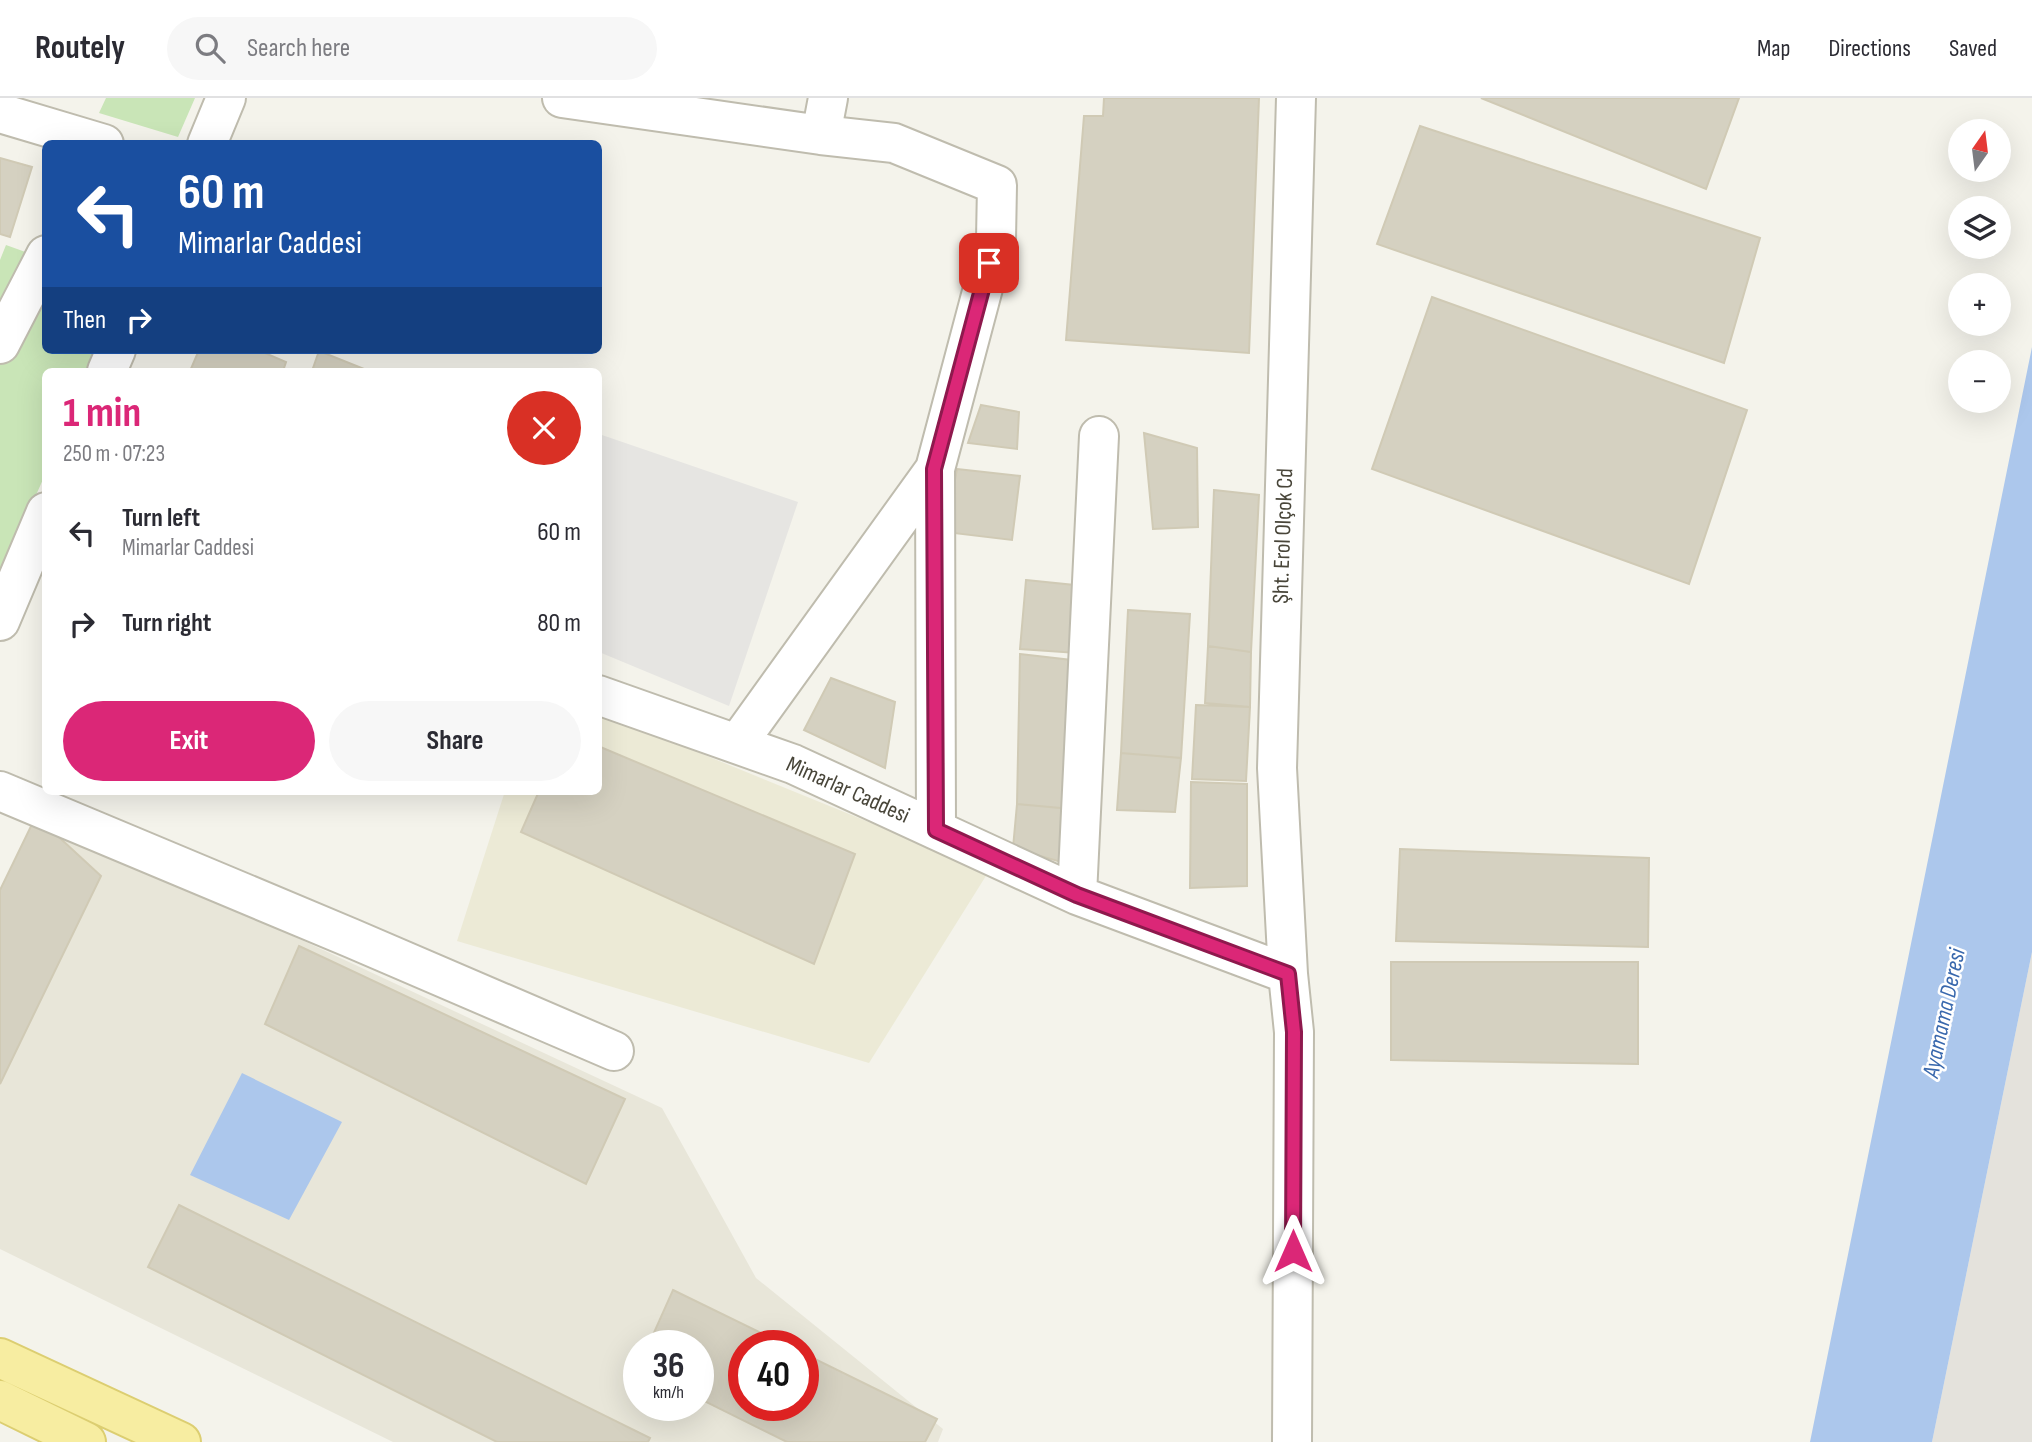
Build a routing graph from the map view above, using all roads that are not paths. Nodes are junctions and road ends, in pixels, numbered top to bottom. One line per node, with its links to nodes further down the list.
1 (226, 98): 9 (street)
2 (562, 98): 5 (street)
3 (828, 98): 7 (street)
4 (1296, 98): 21 (street, Şht. Erol Olçok Cd)
5 (656, 104): 7 (street)
6 (0, 113): 8 (street)
7 (821, 135): 13 (street)
8 (93, 140)
9 (209, 140)
10 (42, 264): 11 (street)
11 (0, 344)
12 (1098, 436): 20 (street)
13 (934, 469): 17 (street); 19 (street)
14 (42, 521): 15 (street)
15 (0, 621)
16 (602, 696): 17 (street, Mimarlar Caddesi)
17 (737, 744): 19 (street, Mimarlar Caddesi)
18 (0, 791): 22 (street)
19 (936, 830): 20 (street, Mimarlar Caddesi)
20 (1077, 895): 21 (street, Mimarlar Caddesi)
21 (1288, 974): 27 (street, Şht. Erol Olçok Cd)
22 (614, 1051)
23 (0, 1358): 26 (main road)
24 (0, 1400): 25 (main road)
25 (86, 1442)
26 (181, 1442)
27 (1292, 1442)

